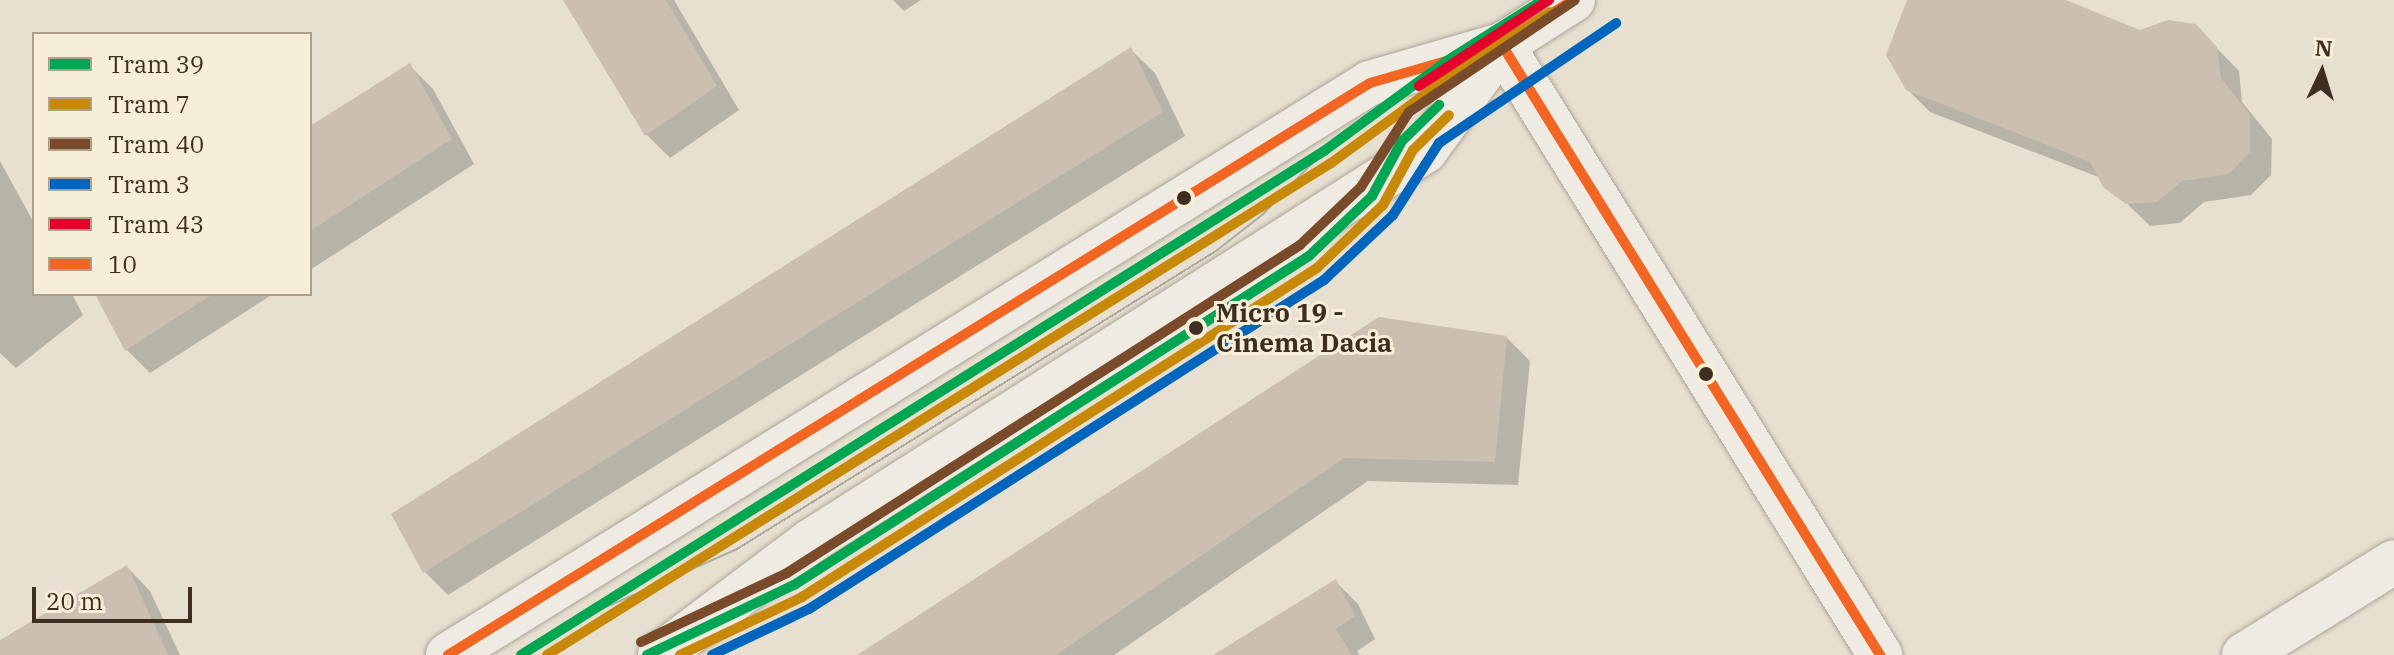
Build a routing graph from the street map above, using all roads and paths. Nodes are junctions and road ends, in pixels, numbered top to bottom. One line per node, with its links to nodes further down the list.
1 (1573, 0): 2 (main road)
2 (1502, 45): 4 (main road); 5 (main road); 6 (main road)
3 (2394, 562): 7 (main road)
4 (448, 655)
5 (660, 655)
6 (1880, 655)
7 (2244, 655)

